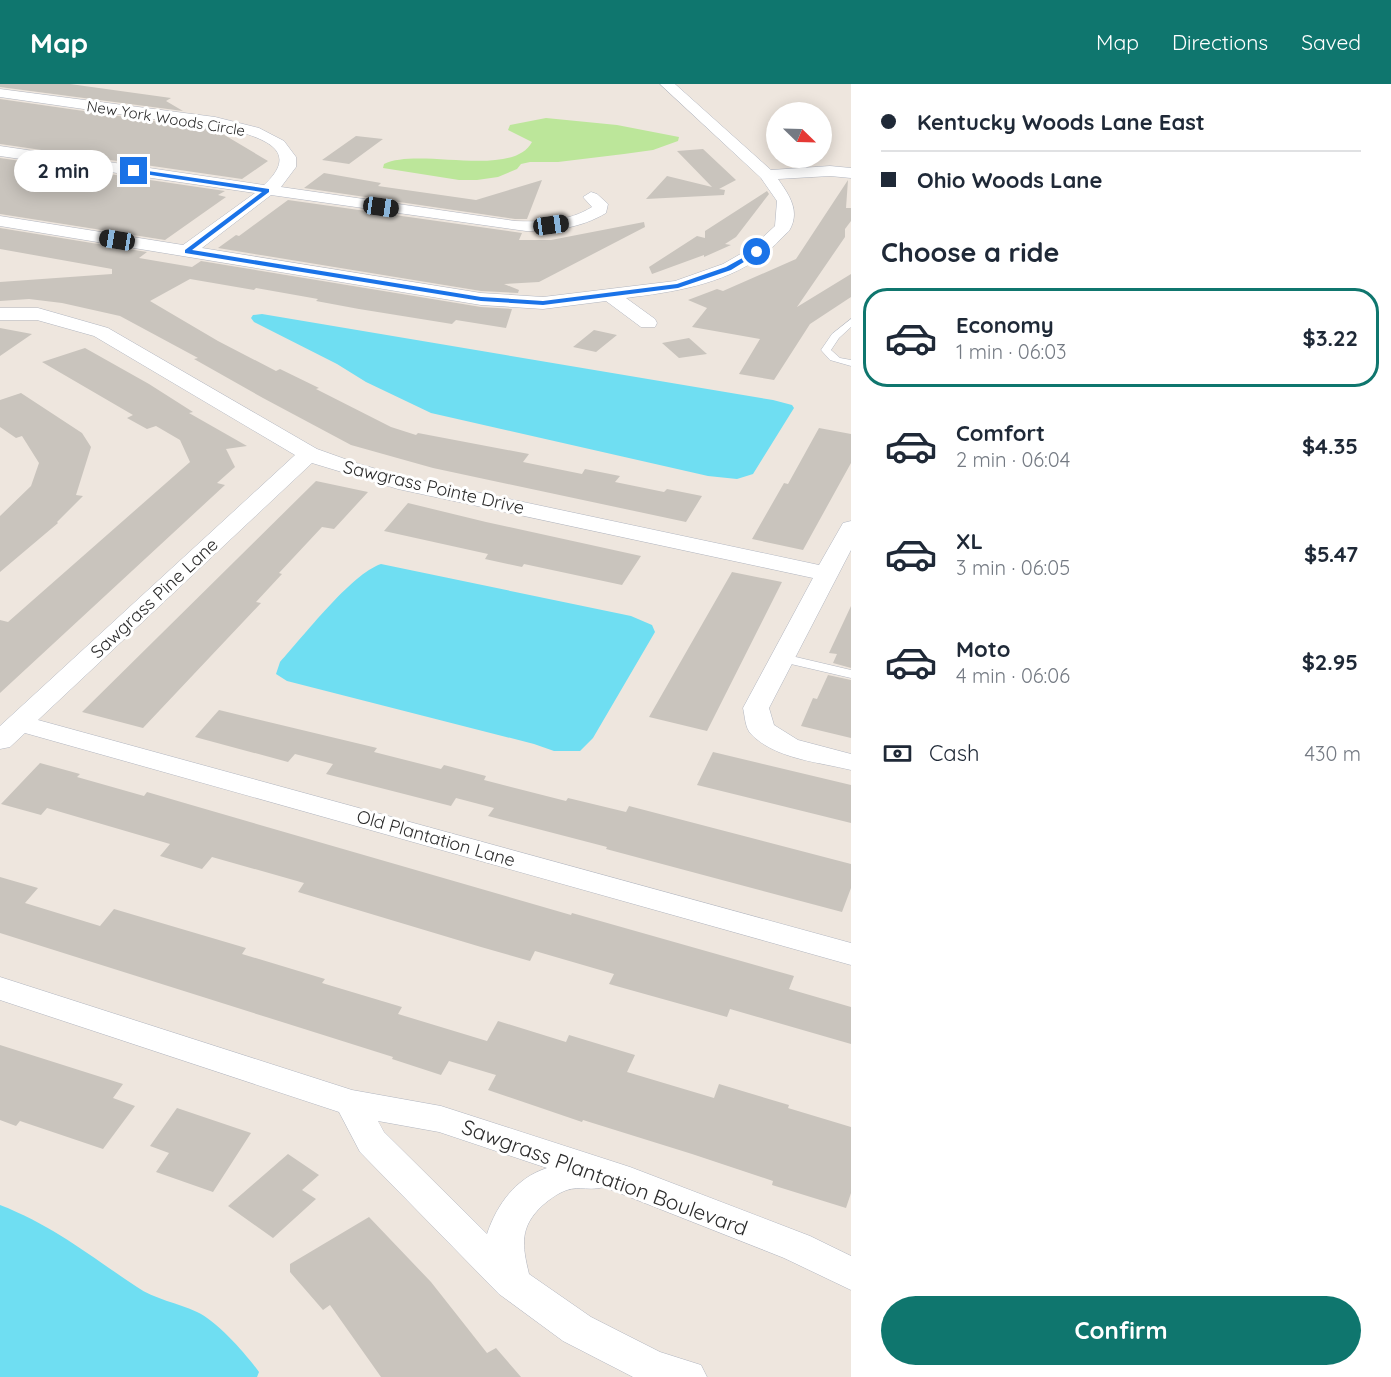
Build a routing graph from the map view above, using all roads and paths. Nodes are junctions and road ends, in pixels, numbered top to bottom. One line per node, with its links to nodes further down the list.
1 (667, 84): 5 (street)
2 (0, 93): 6 (street, New York Woods Circle)
3 (0, 151): 6 (street)
4 (851, 173): 5 (street)
5 (767, 175): 10 (street)
6 (267, 191): 7 (street); 9 (street, New York Woods Circle)
7 (591, 197)
8 (0, 221): 9 (street)
9 (187, 251): 10 (street)
10 (610, 295): 13 (street)
11 (0, 314): 15 (street, Sawgrass Pointe Drive)
12 (851, 322): 14 (lane)
13 (648, 323)
14 (851, 363)
15 (309, 454): 17 (street, Sawgrass Pointe Drive); 20 (street, Sawgrass Pine Lane)
16 (851, 528): 17 (street)
17 (827, 574): 18 (street)
18 (783, 658): 19 (lane); 21 (street)
19 (851, 674)
20 (10, 732): 22 (street, Old Plantation Lane)
21 (851, 762)
22 (851, 954)
23 (0, 988): 24 (street, Sawgrass Plantation Boulevard)
24 (351, 1103): 25 (street, Sawgrass Plantation Boulevard); 27 (street)
25 (617, 1177): 26 (street, Sawgrass Plantation Boulevard); 27 (street)
26 (851, 1274)
27 (512, 1284): 28 (street)
28 (687, 1377)

